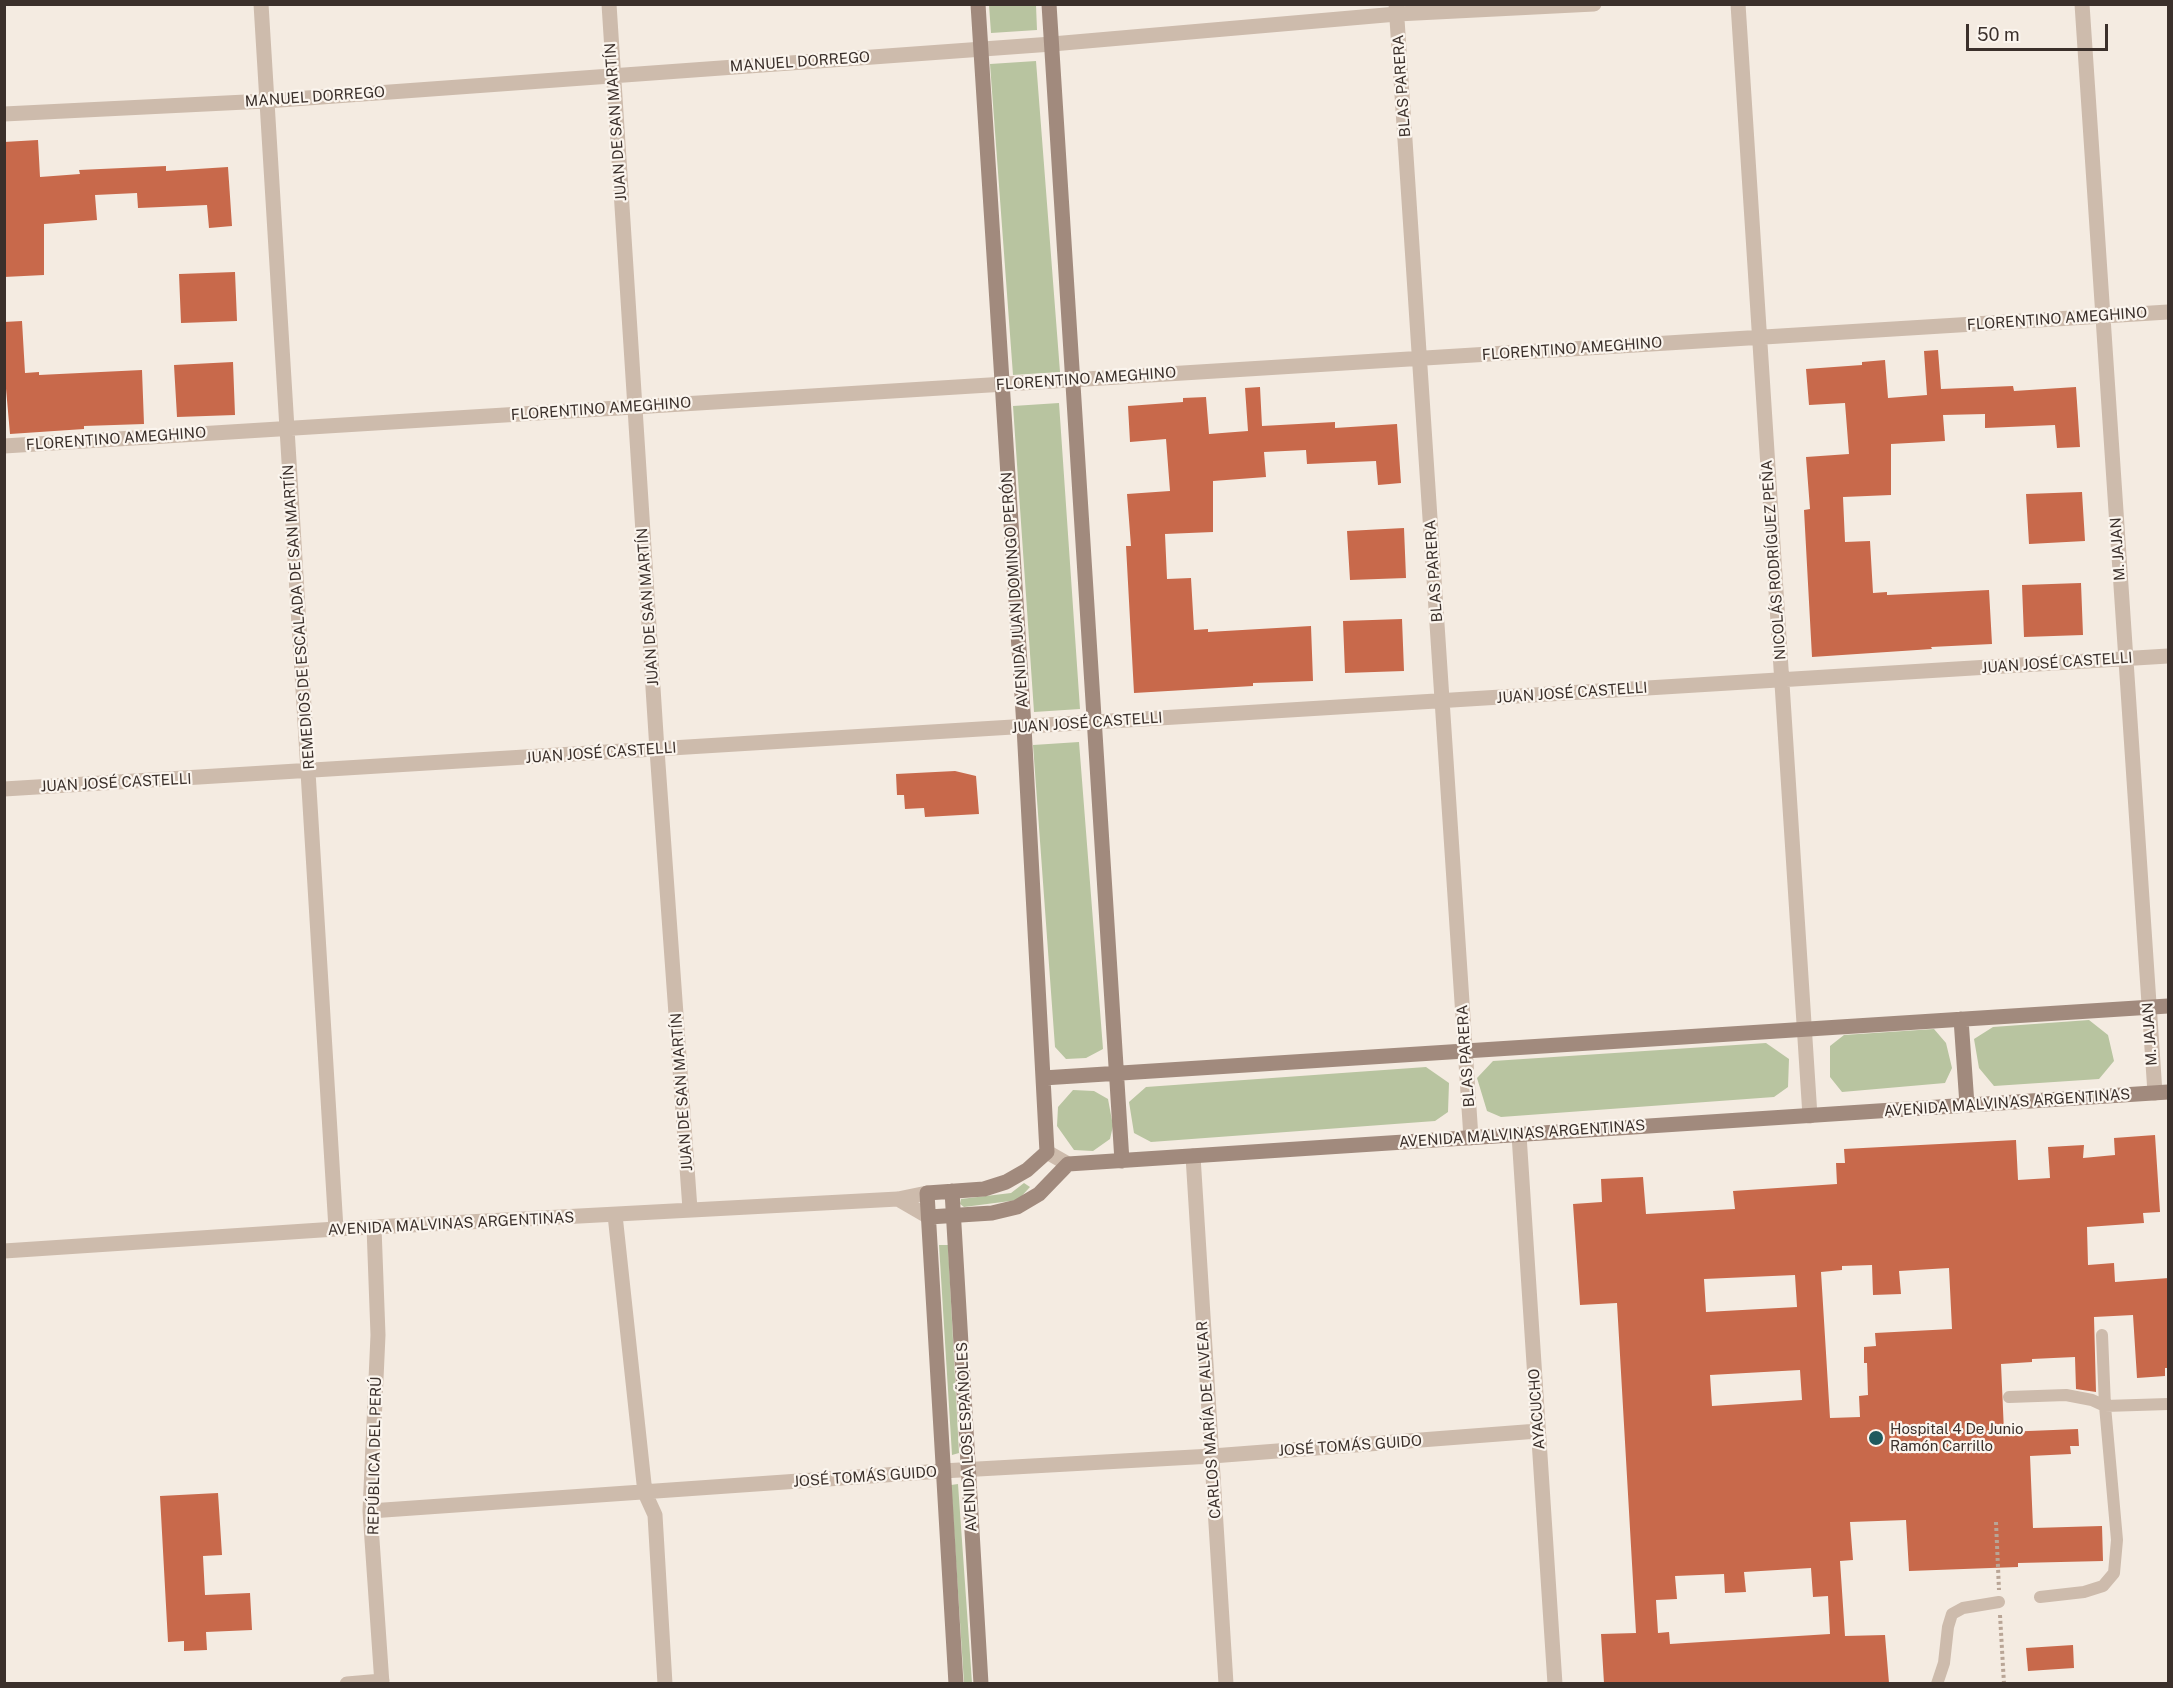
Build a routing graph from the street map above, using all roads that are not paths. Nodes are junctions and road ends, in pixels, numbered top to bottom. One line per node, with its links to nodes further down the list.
1 (261, 4): 12 (street, REMEDIOS DE ESCALADA DE SAN MARTÍN)
2 (609, 4): 11 (street, JUAN DE SAN MARTÍN)
3 (978, 4): 10 (main road, AVENIDA JUAN DOMINGO PERÓN)
4 (1049, 4): 9 (main road)
5 (1594, 4): 8 (street, MANUEL DORREGO)
6 (1738, 4): 16 (street, NICOLÁS RODRÍGUEZ PEÑA)
7 (2082, 4): 15 (street, M. JAJAN)
8 (1397, 9): 9 (street, MANUEL DORREGO); 17 (street, BLAS PARERA)
9 (1052, 44): 10 (street, MANUEL DORREGO); 18 (main road)
10 (981, 49): 11 (street, MANUEL DORREGO); 19 (main road, AVENIDA JUAN DOMINGO PERÓN)
11 (613, 76): 12 (street, MANUEL DORREGO); 20 (street, JUAN DE SAN MARTÍN)
12 (266, 101): 13 (street, MANUEL DORREGO); 21 (street, REMEDIOS DE ESCALADA DE SAN MARTÍN)
13 (4, 114)
14 (2169, 312): 15 (street, FLORENTINO AMEGHINO)
15 (2103, 316): 16 (street, FLORENTINO AMEGHINO); 24 (street, M. JAJAN)
16 (1759, 337): 17 (street, FLORENTINO AMEGHINO); 25 (street, NICOLÁS RODRÍGUEZ PEÑA)
17 (1420, 358): 18 (street, FLORENTINO AMEGHINO); 26 (street, BLAS PARERA)
18 (1071, 380): 19 (street, FLORENTINO AMEGHINO); 27 (main road)
19 (1002, 384): 20 (street, FLORENTINO AMEGHINO); 28 (main road, AVENIDA JUAN DOMINGO PERÓN)
20 (635, 407): 21 (street, FLORENTINO AMEGHINO); 29 (street, JUAN DE SAN MARTÍN)
21 (287, 428): 22 (street, FLORENTINO AMEGHINO); 30 (street, REMEDIOS DE ESCALADA DE SAN MARTÍN)
22 (4, 446)
23 (2169, 656): 24 (street, JUAN JOSÉ CASTELLI)
24 (2126, 659): 25 (street, JUAN JOSÉ CASTELLI); 33 (street, M. JAJAN)
25 (1782, 680): 26 (street, JUAN JOSÉ CASTELLI); 35 (street, NICOLÁS RODRÍGUEZ PEÑA)
26 (1443, 701): 27 (street, JUAN JOSÉ CASTELLI); 36 (street, BLAS PARERA)
27 (1094, 723): 28 (street, JUAN JOSÉ CASTELLI); 37 (main road)
28 (1024, 727): 29 (street, JUAN JOSÉ CASTELLI); 38 (main road, AVENIDA JUAN DOMINGO PERÓN)
29 (657, 750): 30 (street, JUAN JOSÉ CASTELLI); 51 (street, JUAN DE SAN MARTÍN)
30 (309, 771): 31 (street, JUAN JOSÉ CASTELLI); 56 (street, REMEDIOS DE ESCALADA DE SAN MARTÍN)
31 (4, 789)
32 (2169, 1006): 33 (main road)
33 (2148, 1007): 34 (main road); 39 (street, M. JAJAN)
34 (1961, 1019): 35 (main road); 40 (main road)
35 (1804, 1029): 36 (main road); 41 (street, NICOLÁS RODRÍGUEZ PEÑA)
36 (1465, 1051): 37 (main road); 43 (street, BLAS PARERA)
37 (1116, 1074): 38 (main road); 46 (main road)
38 (1044, 1078): 44 (main road, AVENIDA JUAN DOMINGO PERÓN)
39 (2162, 1093): 40 (main road, AVENIDA MALVINAS ARGENTINAS)
40 (1967, 1105): 41 (main road, AVENIDA MALVINAS ARGENTINAS)
41 (1810, 1116): 42 (main road, AVENIDA MALVINAS ARGENTINAS)
42 (1519, 1135): 43 (main road, AVENIDA MALVINAS ARGENTINAS); 62 (street, AYACUCHO)
43 (1471, 1138): 45 (main road, AVENIDA MALVINAS ARGENTINAS)
44 (1047, 1152): 47 (street); 48 (main road, AVENIDA MALVINAS ARGENTINAS)
45 (1193, 1156): 46 (main road, AVENIDA MALVINAS ARGENTINAS); 63 (street, CARLOS MARÍA DE ALVEAR)
46 (1122, 1161): 47 (main road, AVENIDA MALVINAS ARGENTINAS)
47 (1068, 1164): 53 (main road)
48 (952, 1191): 49 (main road, AVENIDA MALVINAS ARGENTINAS); 53 (main road, AVENIDA LOS ESPAÑOLES)
49 (927, 1193): 50 (street, AVENIDA MALVINAS ARGENTINAS); 54 (main road, AVENIDA LOS ESPAÑOLES)
50 (898, 1199): 51 (street, AVENIDA MALVINAS ARGENTINAS); 54 (street)
51 (690, 1209): 52 (street, AVENIDA MALVINAS ARGENTINAS)
52 (615, 1215): 55 (street, AVENIDA MALVINAS ARGENTINAS); 66 (street)
53 (953, 1216): 54 (main road); 64 (main road, AVENIDA LOS ESPAÑOLES)
54 (929, 1217): 65 (main road, AVENIDA LOS ESPAÑOLES)
55 (375, 1227): 56 (street, AVENIDA MALVINAS ARGENTINAS); 67 (street, REPÚBLICA DEL PERÚ)
56 (336, 1229): 57 (street, AVENIDA MALVINAS ARGENTINAS)
57 (4, 1251)
58 (2102, 1335): 61 (lane)
59 (2009, 1397): 61 (lane)
60 (2169, 1404): 61 (lane)
61 (2105, 1406): 68 (lane)
62 (1538, 1431): 63 (street, JOSÉ TOMÁS GUIDO); 76 (street, AYACUCHO)
63 (1212, 1456): 64 (street, JOSÉ TOMÁS GUIDO); 75 (street, CARLOS MARÍA DE ALVEAR)
64 (970, 1470): 65 (street, JOSÉ TOMÁS GUIDO); 74 (main road, AVENIDA LOS ESPAÑOLES)
65 (942, 1471): 66 (street, JOSÉ TOMÁS GUIDO); 73 (main road, AVENIDA LOS ESPAÑOLES)
66 (645, 1493): 67 (street, JOSÉ TOMÁS GUIDO); 72 (street)
67 (370, 1511): 70 (street, REPÚBLICA DEL PERÚ)
68 (2040, 1597)
69 (1999, 1602): 77 (lane)
70 (382, 1682): 71 (street)
71 (347, 1683)
72 (665, 1683)
73 (956, 1683)
74 (981, 1683)
75 (1226, 1683)
76 (1555, 1683)
77 (1937, 1683)

